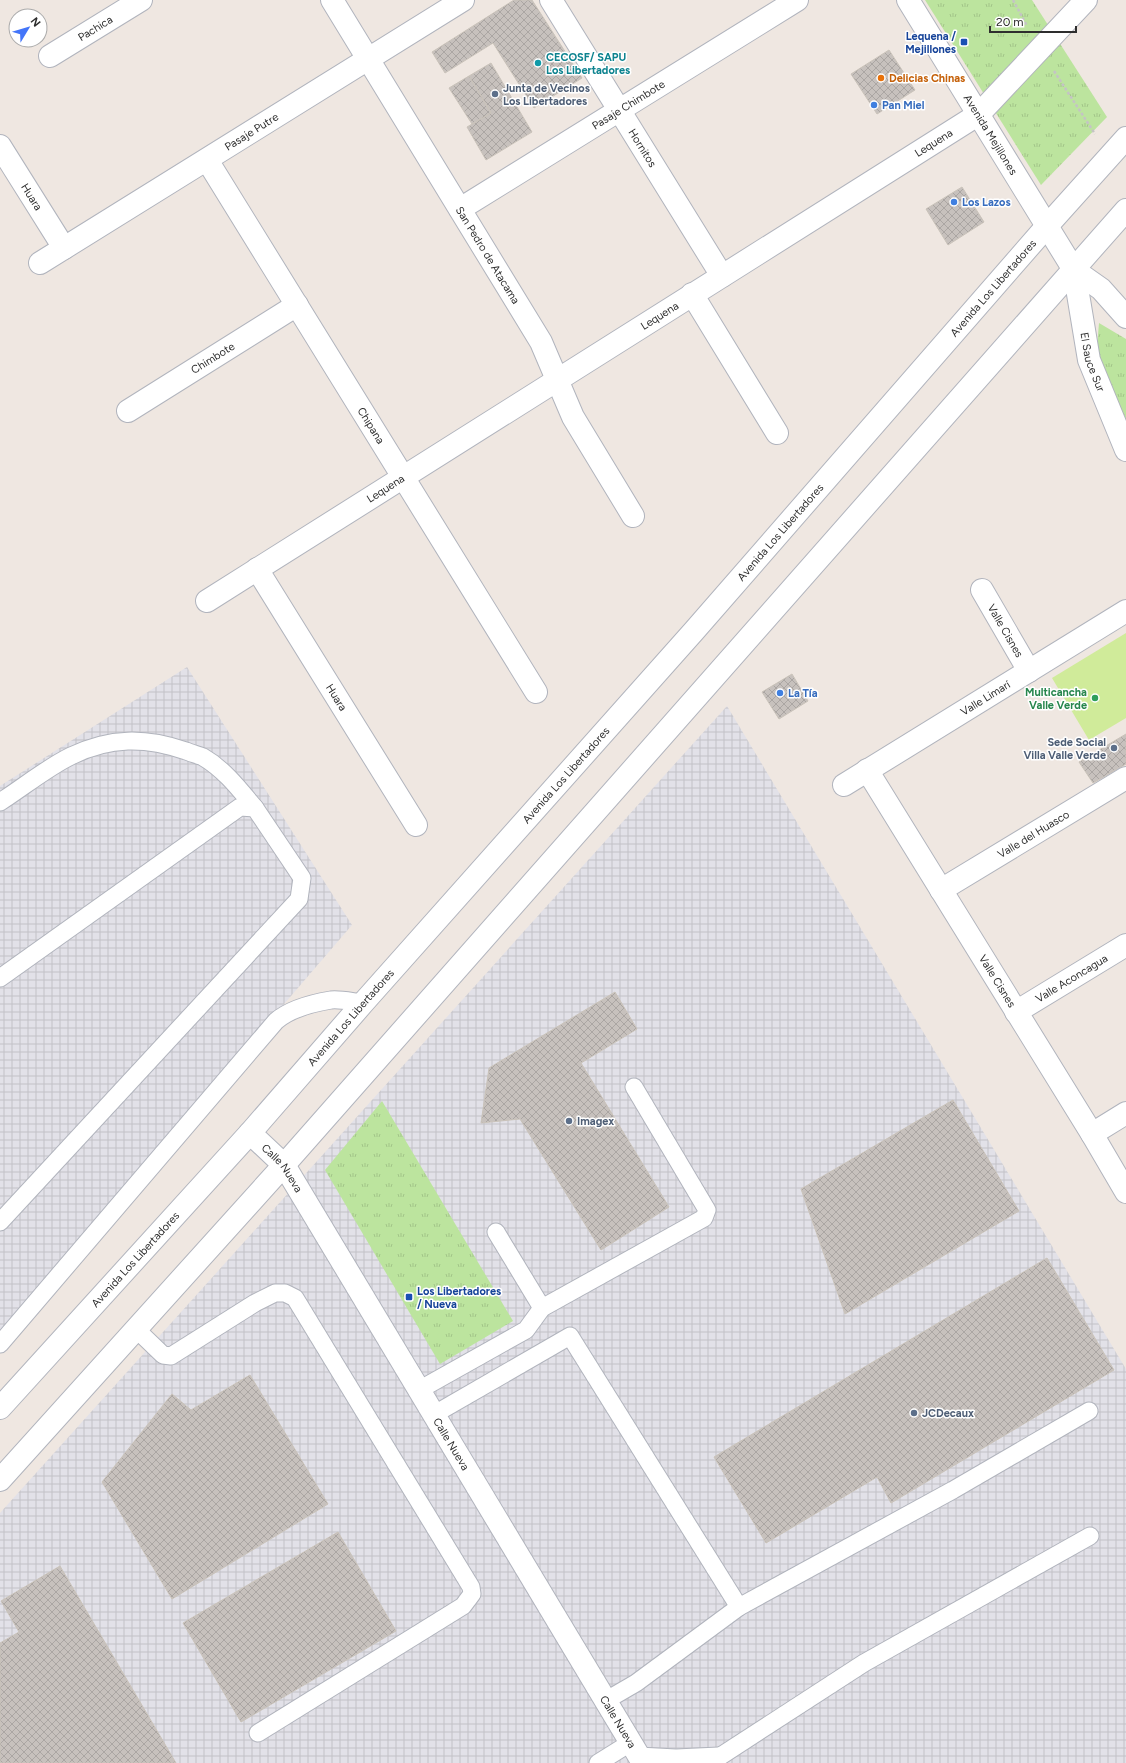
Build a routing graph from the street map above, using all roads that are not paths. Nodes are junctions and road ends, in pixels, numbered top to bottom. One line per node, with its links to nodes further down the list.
1 (141, 0): 8 (street, Pachica)
2 (332, 0): 9 (street, San Pedro de Atacama)
3 (464, 0): 9 (street, Pasaje Putre)
4 (552, 0): 10 (street, Hornitos)
5 (797, 0): 10 (street, Pasaje Chimbote)
6 (908, 0): 11 (street, Avenida Mejillones)
7 (1086, 0): 11 (street, Lequena)
8 (50, 56)
9 (368, 59): 14 (street, Pasaje Putre); 15 (street, San Pedro de Atacama)
10 (620, 110): 15 (street, Pasaje Chimbote); 21 (street, Hornitos)
11 (978, 114): 17 (street, Avenida Mejillones); 21 (street, Lequena)
12 (1126, 138): 17 (street, Avenida Los Libertadores)
13 (0, 146): 18 (street, Huara)
14 (207, 160): 18 (street, Pasaje Putre); 23 (street, Chipana)
15 (460, 209): 25 (street, San Pedro de Atacama)
16 (1125, 216): 20 (street)
17 (1047, 226): 20 (street, Avenida Mejillones); 46 (street, Avenida Los Libertadores)
18 (64, 248): 19 (street, Pasaje Putre)
19 (40, 263)
20 (1074, 270): 24 (street); 28 (street, El Sauce Sur); 52 (street)
21 (722, 276): 22 (street, Lequena)
22 (692, 294): 25 (street, Lequena); 27 (street)
23 (297, 305): 26 (street, Chimbote); 29 (street, Chipana)
24 (1126, 317)
25 (557, 380): 29 (street, Lequena); 30 (street, San Pedro de Atacama)
26 (128, 411)
27 (777, 433)
28 (1126, 450)
29 (403, 477): 31 (street, Lequena); 36 (street, Chipana)
30 (633, 516)
31 (257, 570): 33 (street, Lequena); 42 (street, Huara)
32 (982, 590): 35 (street, Valle Cisnes)
33 (207, 601)
34 (1126, 611): 35 (street, Valle Limarí)
35 (1029, 671): 37 (street, Valle Limarí)
36 (536, 692)
37 (867, 770): 39 (street, Valle Limarí); 43 (street, Valle Cisnes)
38 (1126, 778): 43 (street, Valle del Huasco)
39 (844, 785)
40 (0, 802): 41 (lane)
41 (255, 808): 45 (lane); 54 (lane)
42 (416, 825)
43 (941, 890): 47 (street, Valle Cisnes)
44 (1126, 945): 47 (street, Valle Aconcagua)
45 (0, 978)
46 (363, 1003): 50 (street, Avenida Los Libertadores); 58 (lane)
47 (1016, 1012): 51 (street, Valle Cisnes)
48 (634, 1087): 56 (lane)
49 (1126, 1113): 51 (street)
50 (250, 1133): 52 (street, Calle Nueva); 60 (street, Avenida Los Libertadores)
51 (1092, 1134): 53 (street, Valle Cisnes)
52 (284, 1165): 57 (street); 59 (street, Calle Nueva)
53 (1126, 1192)
54 (0, 1222)
55 (496, 1232): 56 (lane)
56 (542, 1308): 59 (lane)
57 (136, 1329): 63 (street); 67 (lane)
58 (0, 1344)
59 (419, 1390): 62 (street, Calle Nueva)
60 (0, 1408)
61 (1089, 1411): 65 (lane)
62 (433, 1415): 65 (lane); 66 (street, Calle Nueva)
63 (0, 1480)
64 (1090, 1536): 69 (lane)
65 (739, 1607): 66 (lane)
66 (605, 1701): 68 (street, Calle Nueva)
67 (258, 1733)
68 (637, 1754): 69 (lane); 70 (lane)
69 (714, 1759)
70 (598, 1763)

